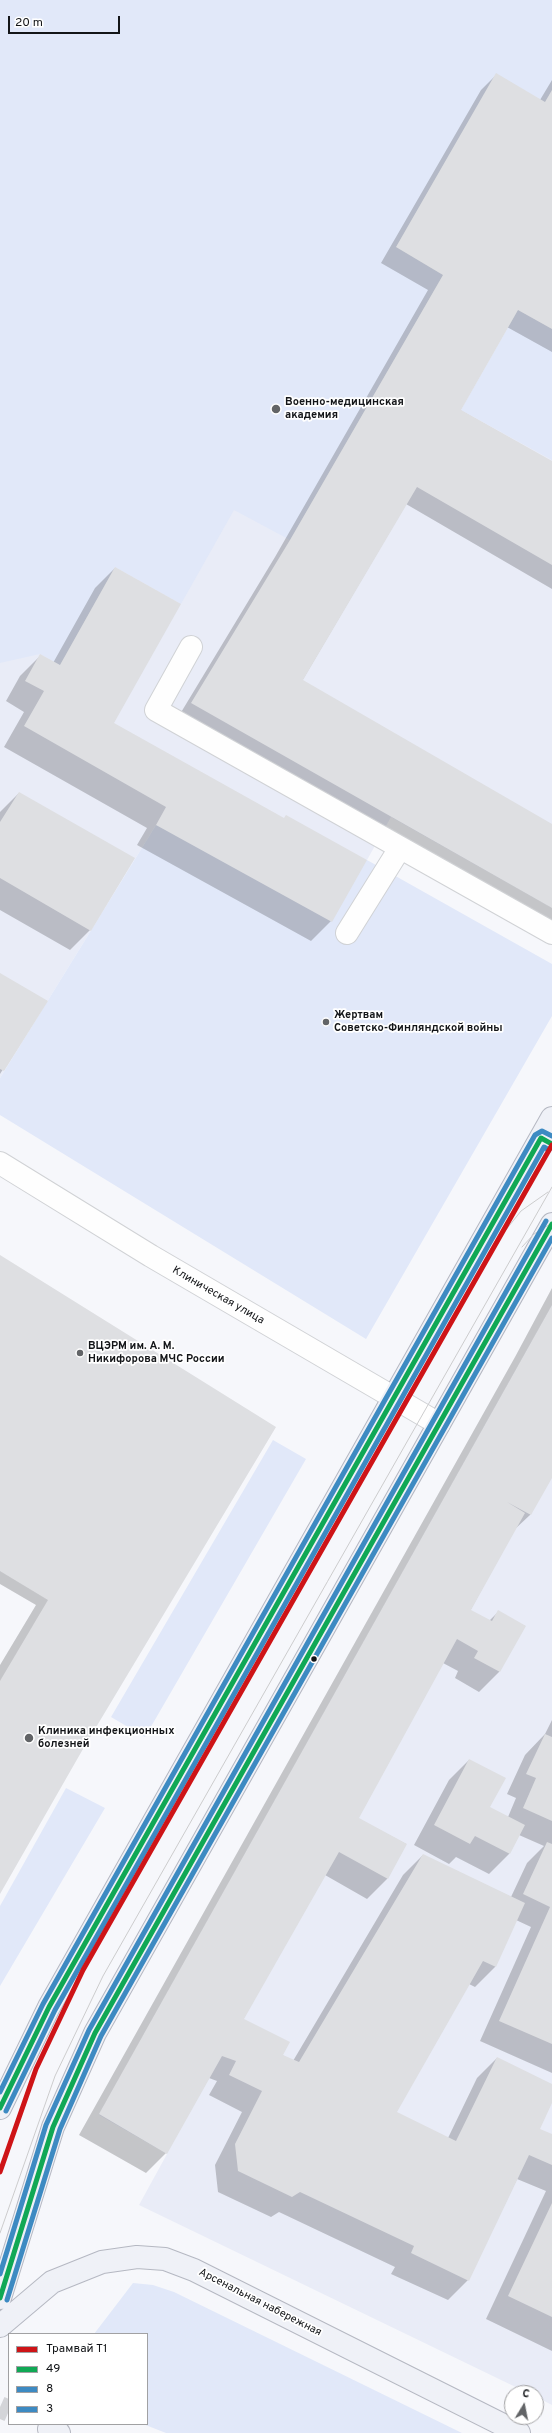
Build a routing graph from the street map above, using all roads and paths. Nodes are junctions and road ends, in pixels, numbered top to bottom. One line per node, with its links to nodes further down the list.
1 (191, 647): 2 (street)
2 (400, 848): 3 (street); 4 (street)
3 (347, 933)
4 (552, 933)
5 (552, 1118): 6 (main road)
6 (546, 1141): 9 (main road)
7 (0, 1163): 9 (street, Клиническая улица)
8 (552, 1224): 10 (main road)
9 (394, 1397): 10 (street, Клиническая улица); 11 (main road)
10 (439, 1424): 12 (main road)
11 (0, 2108)
12 (0, 2298)
13 (0, 2326): 14 (main road, Арсенальная набережная)
14 (519, 2433)

